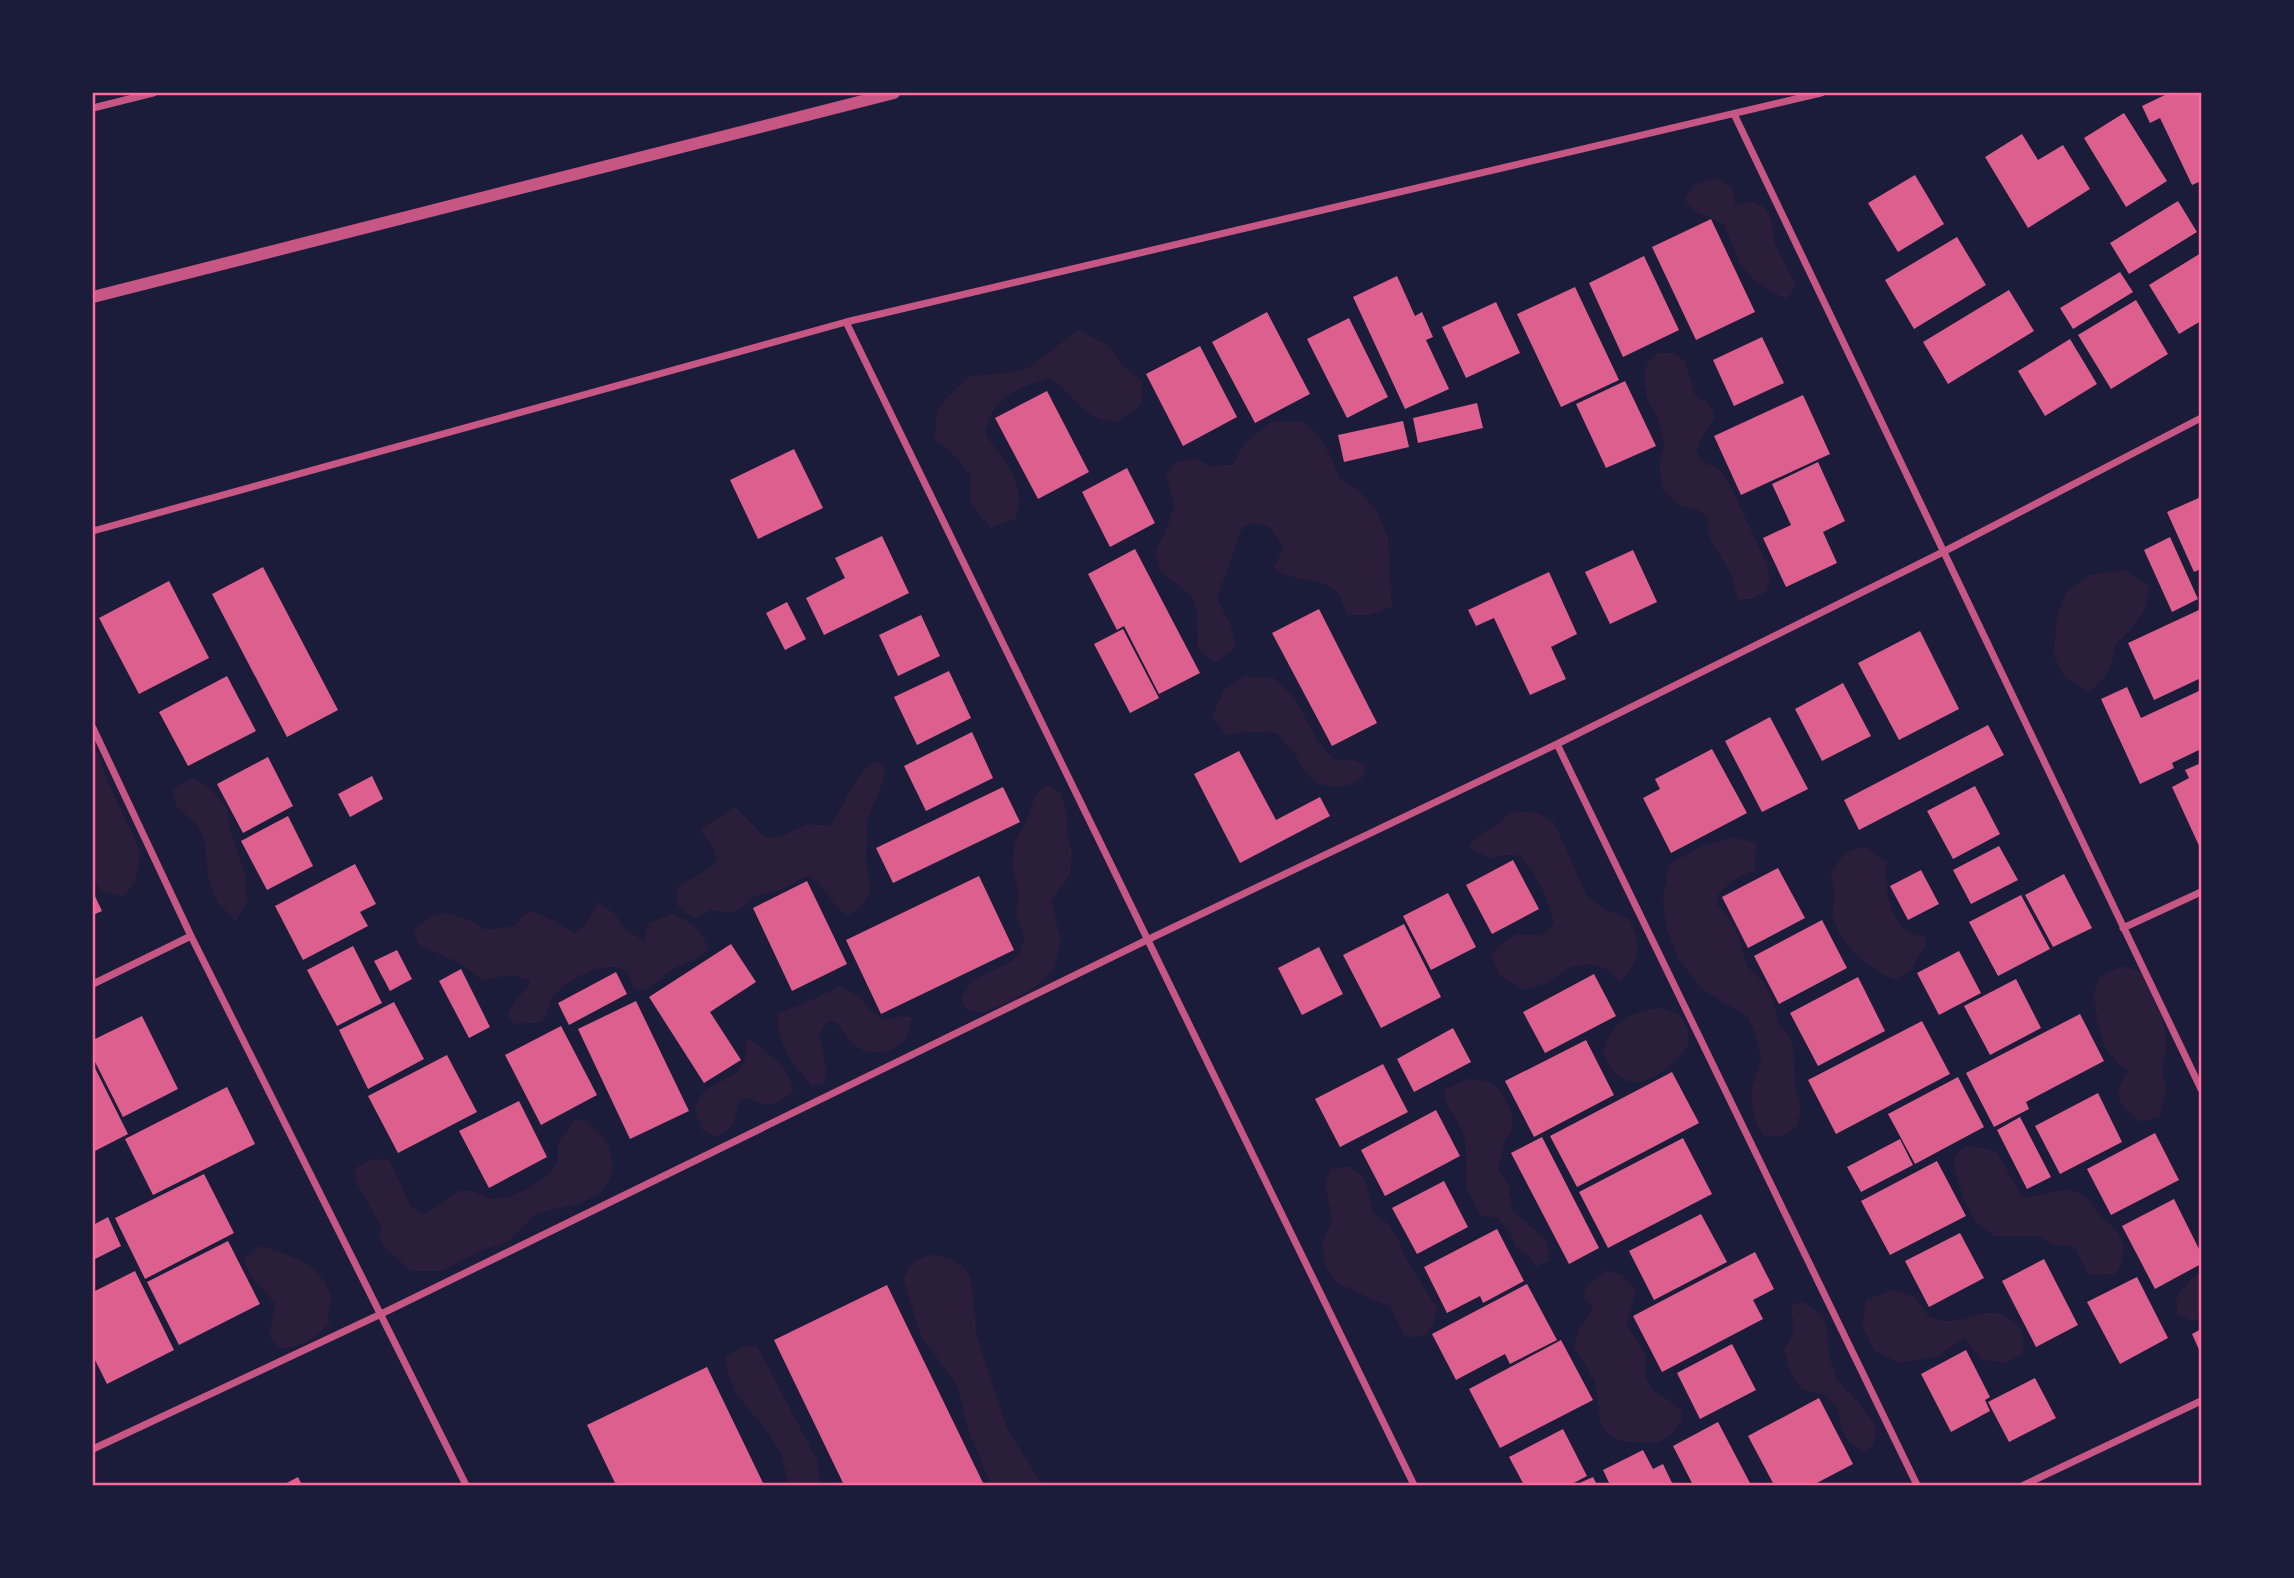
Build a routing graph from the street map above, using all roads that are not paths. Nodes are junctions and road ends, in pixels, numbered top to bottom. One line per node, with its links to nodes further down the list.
1 (153, 93): 4 (street)
2 (894, 93): 6 (street)
3 (1821, 93): 5 (street)
4 (93, 108)
5 (1734, 114): 7 (street); 10 (street)
6 (93, 297)
7 (846, 322): 9 (street); 16 (street)
8 (2201, 418): 10 (street)
9 (93, 531)
10 (1943, 551): 12 (street); 14 (street)
11 (93, 728): 15 (street)
12 (1557, 744): 16 (street); 24 (street)
13 (2201, 892): 14 (street)
14 (2123, 928): 18 (street)
15 (191, 936): 17 (street); 19 (street)
16 (1147, 940): 19 (street); 23 (street)
17 (93, 984)
18 (2201, 1089)
19 (381, 1314): 21 (street); 22 (street)
20 (2201, 1401): 25 (street)
21 (93, 1449)
22 (466, 1485)
23 (1413, 1485)
24 (1917, 1485)
25 (2024, 1485)

